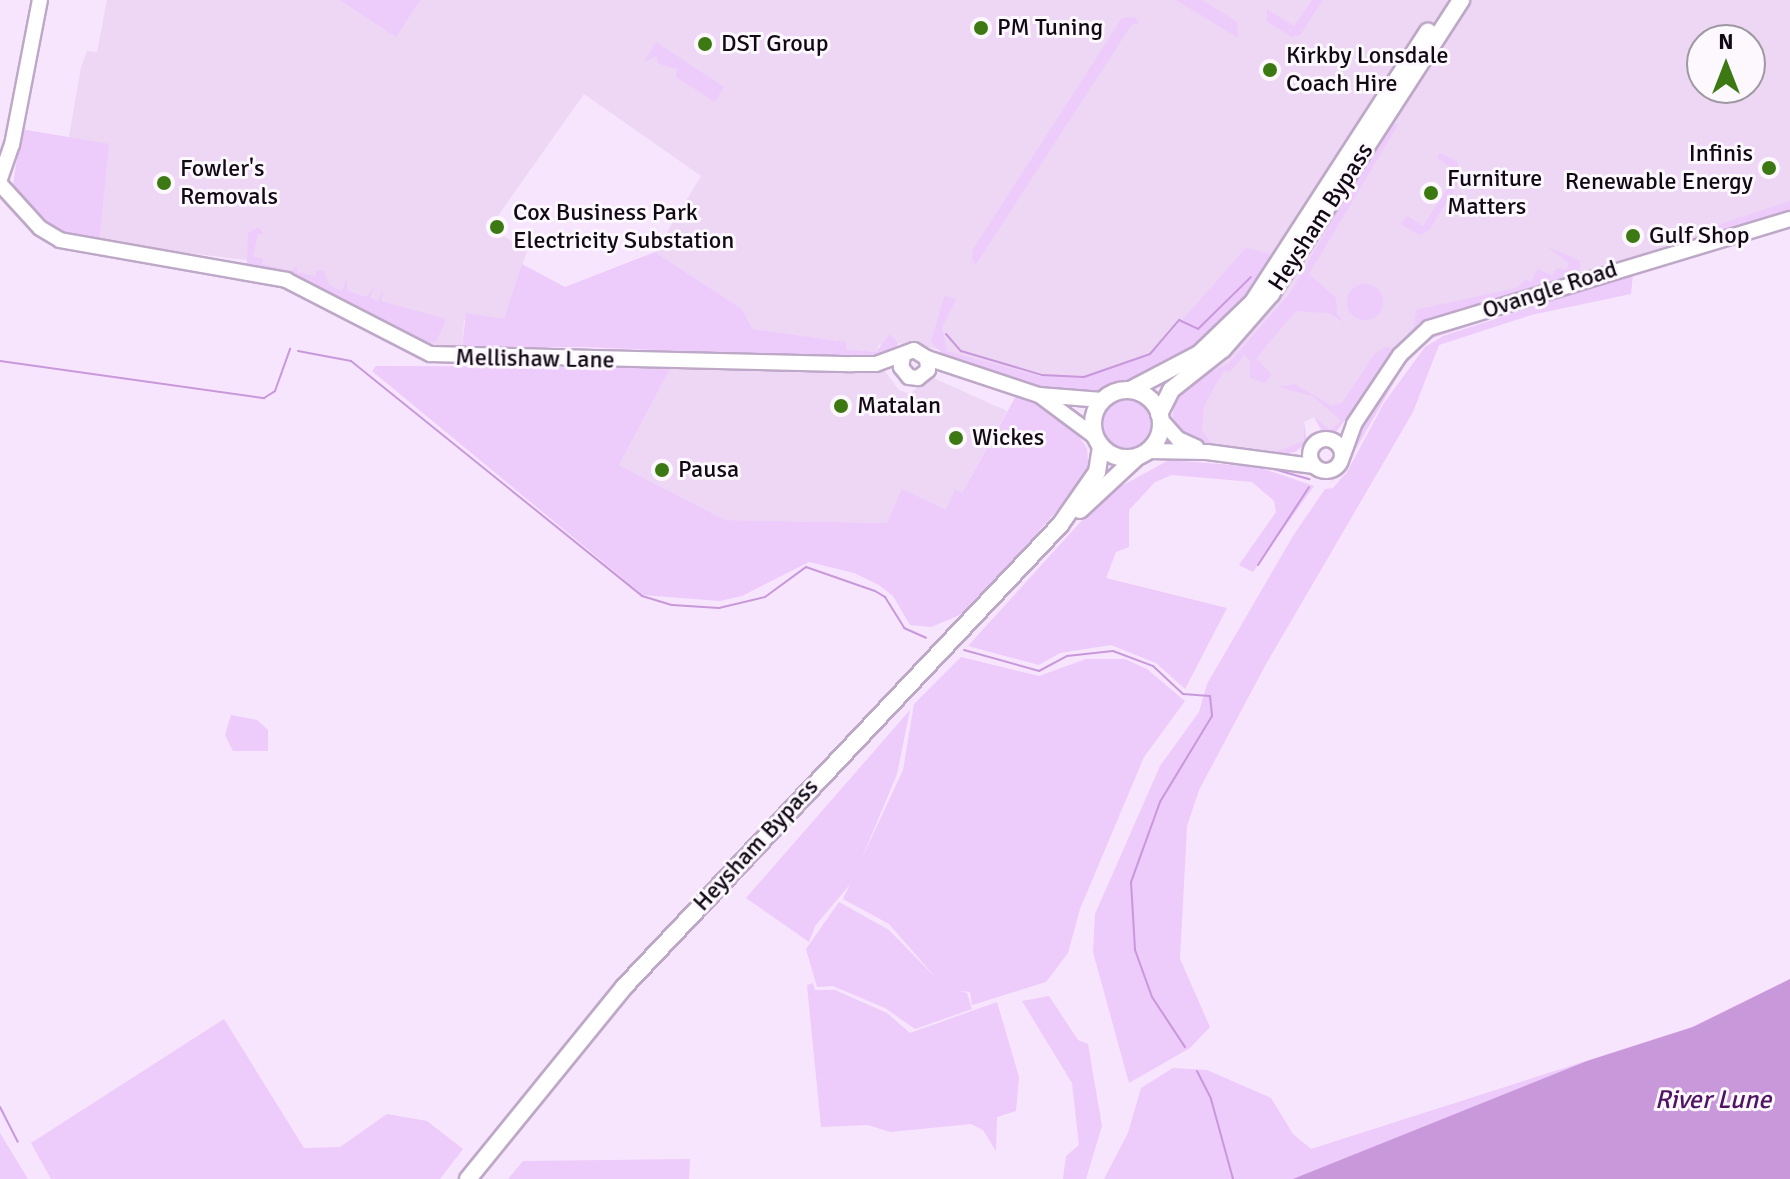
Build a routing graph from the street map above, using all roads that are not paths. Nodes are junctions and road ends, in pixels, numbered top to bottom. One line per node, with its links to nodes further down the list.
1 (40, 0): 4 (main road)
2 (1448, 0): 10 (highway, Heysham Bypass)
3 (1461, 0): 13 (highway, Heysham Bypass)
4 (0, 182): 7 (main road, Mellishaw Lane)
5 (1790, 219): 14 (main road, Ovangle Road)
6 (927, 358): 7 (main road); 8 (main road); 9 (main road)
7 (903, 364): 9 (main road)
8 (958, 370): 9 (main road); 11 (main road)
9 (925, 374)
10 (1130, 390): 12 (highway); 13 (highway)
11 (1039, 395): 12 (main road); 16 (main road)
12 (1102, 400): 16 (highway)
13 (1160, 417): 18 (main road); 19 (highway)
14 (1354, 424): 15 (main road, Ovangle Road); 20 (main road, Ovangle Road)
15 (1329, 439): 17 (main road); 20 (main road)
16 (1097, 442): 19 (highway); 23 (highway, Heysham Bypass)
17 (1311, 448): 21 (main road); 22 (main road)
18 (1207, 452): 19 (main road); 21 (main road)
19 (1143, 454): 23 (highway, Heysham Bypass)
20 (1343, 455): 22 (main road)
21 (1267, 459): 22 (main road)
22 (1314, 466)
23 (1060, 525): 24 (highway, Heysham Bypass)
24 (468, 1179)

